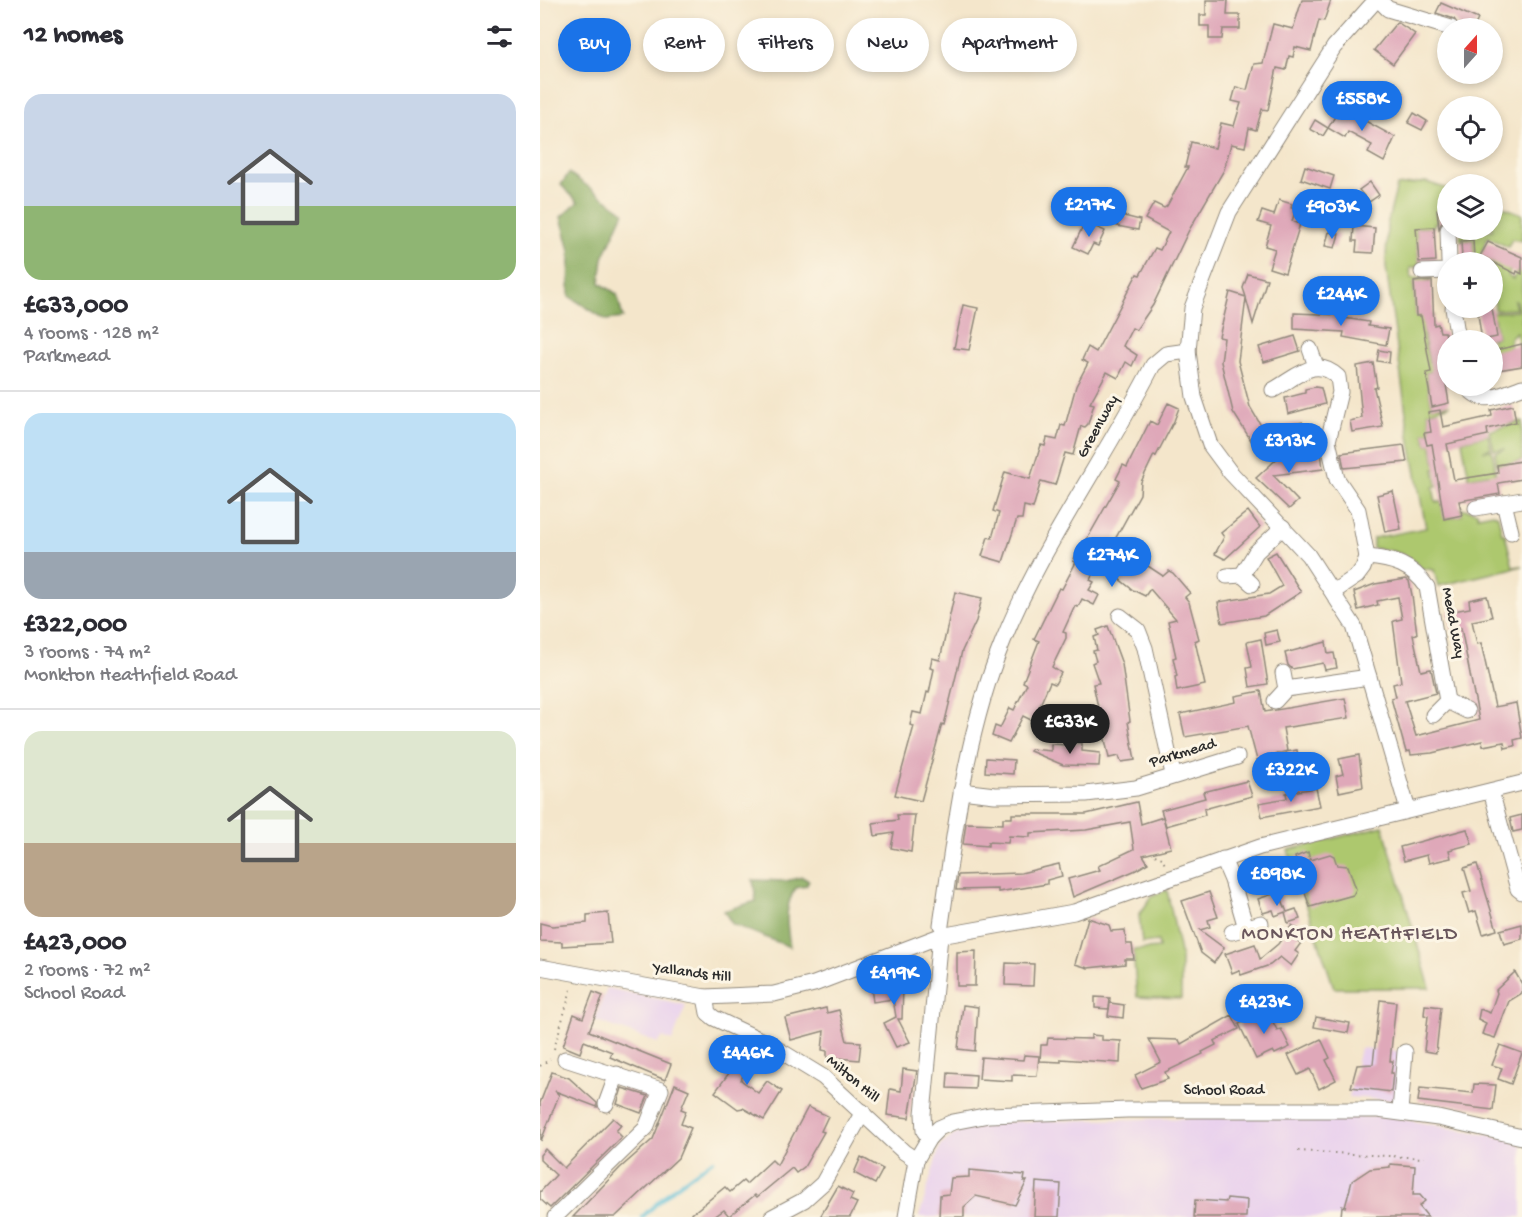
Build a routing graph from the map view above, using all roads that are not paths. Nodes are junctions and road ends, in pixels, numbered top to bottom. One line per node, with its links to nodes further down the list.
1 (1378, 0): 2 (street); 6 (street)
2 (1437, 24)
3 (1437, 271): 4 (street)
4 (1422, 272)
5 (1310, 349): 7 (street)
6 (1188, 351): 16 (street); 30 (street, Greenway)
7 (1316, 366): 9 (street); 18 (street)
8 (1522, 387): 10 (street)
9 (1273, 390)
10 (1503, 394)
11 (1478, 396): 12 (street)
12 (1496, 396)
13 (1522, 500): 14 (street)
14 (1504, 503): 15 (street); 17 (street)
15 (1476, 508)
16 (1283, 526): 19 (street); 20 (street)
17 (1511, 532)
18 (1367, 557): 20 (street); 24 (street, Mead Way)
19 (1240, 578)
20 (1333, 592): 23 (street)
21 (1120, 616): 28 (street)
22 (1283, 673): 23 (street)
23 (1369, 677): 32 (street)
24 (1447, 700): 25 (street); 26 (street)
25 (1467, 711)
26 (1433, 715)
27 (1236, 757): 28 (street, Parkmead)
28 (1173, 774): 30 (street, Parkmead)
29 (1522, 783): 31 (street, Yallands Hill)
30 (961, 791): 36 (street, Greenway)
31 (1491, 791): 32 (street, Yallands Hill); 34 (street)
32 (1408, 810): 33 (street, Yallands Hill)
33 (1223, 859): 35 (street); 36 (street, Yallands Hill)
34 (1522, 892)
35 (1246, 928)
36 (940, 937): 38 (street, Yallands Hill); 45 (street)
37 (540, 967): 38 (street, Yallands Hill)
38 (705, 997): 44 (street, Milton Hill)
39 (1405, 1052): 43 (street)
40 (565, 1059): 41 (street)
41 (617, 1074): 42 (street); 48 (street)
42 (606, 1104)
43 (1400, 1111): 45 (street, School Road); 46 (street, School Road)
44 (863, 1112): 47 (street, Milton Hill); 49 (street)
45 (928, 1137): 47 (street)
46 (1522, 1137)
47 (916, 1160): 50 (street)
48 (555, 1217)
49 (772, 1217)
50 (906, 1217)

